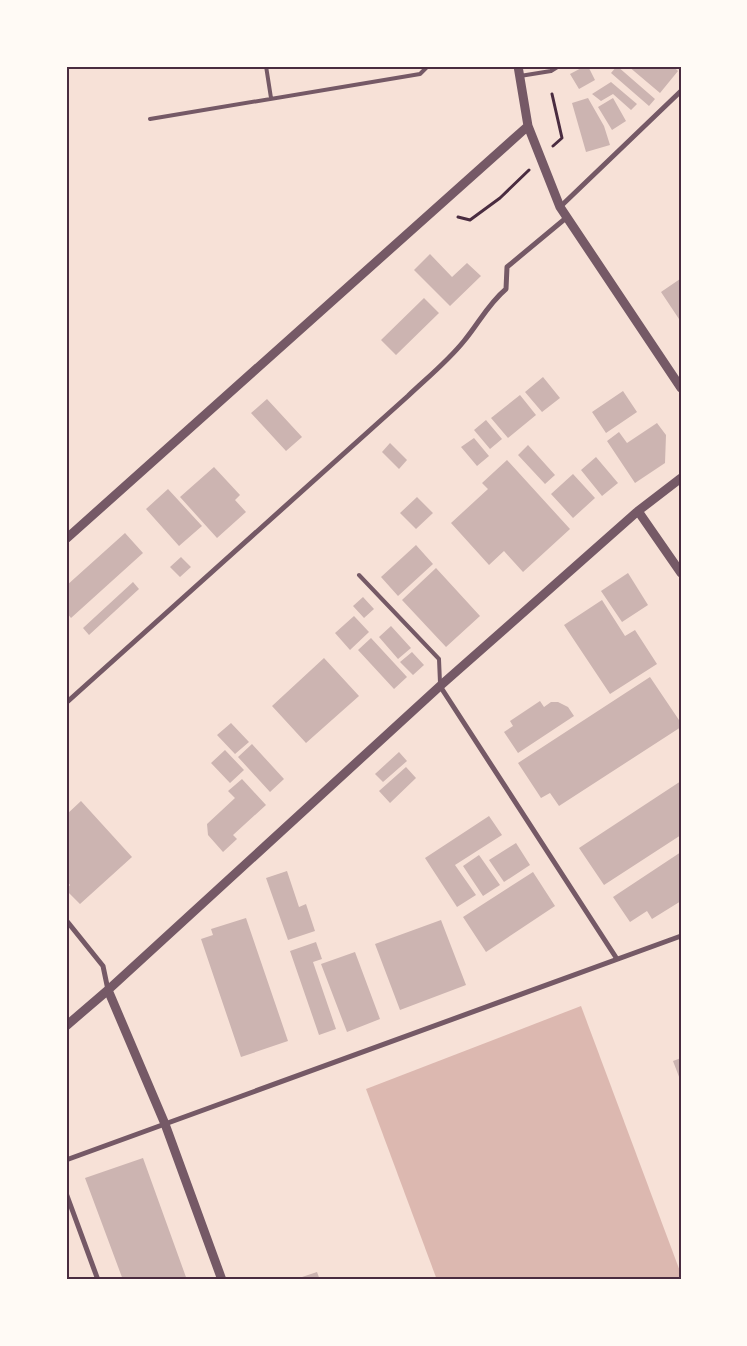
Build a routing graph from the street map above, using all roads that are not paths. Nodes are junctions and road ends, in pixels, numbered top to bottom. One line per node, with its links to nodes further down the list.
1 (266, 66): 7 (lane)
2 (428, 66): 7 (lane)
3 (518, 66): 5 (street)
4 (558, 66): 5 (lane)
5 (519, 76): 9 (street)
6 (681, 91): 10 (street)
7 (271, 98): 8 (lane)
8 (150, 119)
9 (528, 126): 10 (street); 15 (street)
10 (560, 207): 11 (street)
11 (566, 218): 12 (street); 19 (street)
12 (681, 388)
13 (681, 478): 14 (street)
14 (638, 511): 16 (street); 18 (street)
15 (66, 539)
16 (681, 573)
17 (359, 575): 18 (lane)
18 (440, 686): 22 (street); 23 (street)
19 (66, 703)
20 (66, 920): 23 (street)
21 (681, 936): 22 (street)
22 (617, 959): 25 (street)
23 (108, 990): 24 (street); 25 (street)
24 (66, 1026)
25 (165, 1124): 26 (street); 29 (street)
26 (66, 1160)
27 (66, 1193): 28 (street)
28 (98, 1280)
29 (222, 1280)

